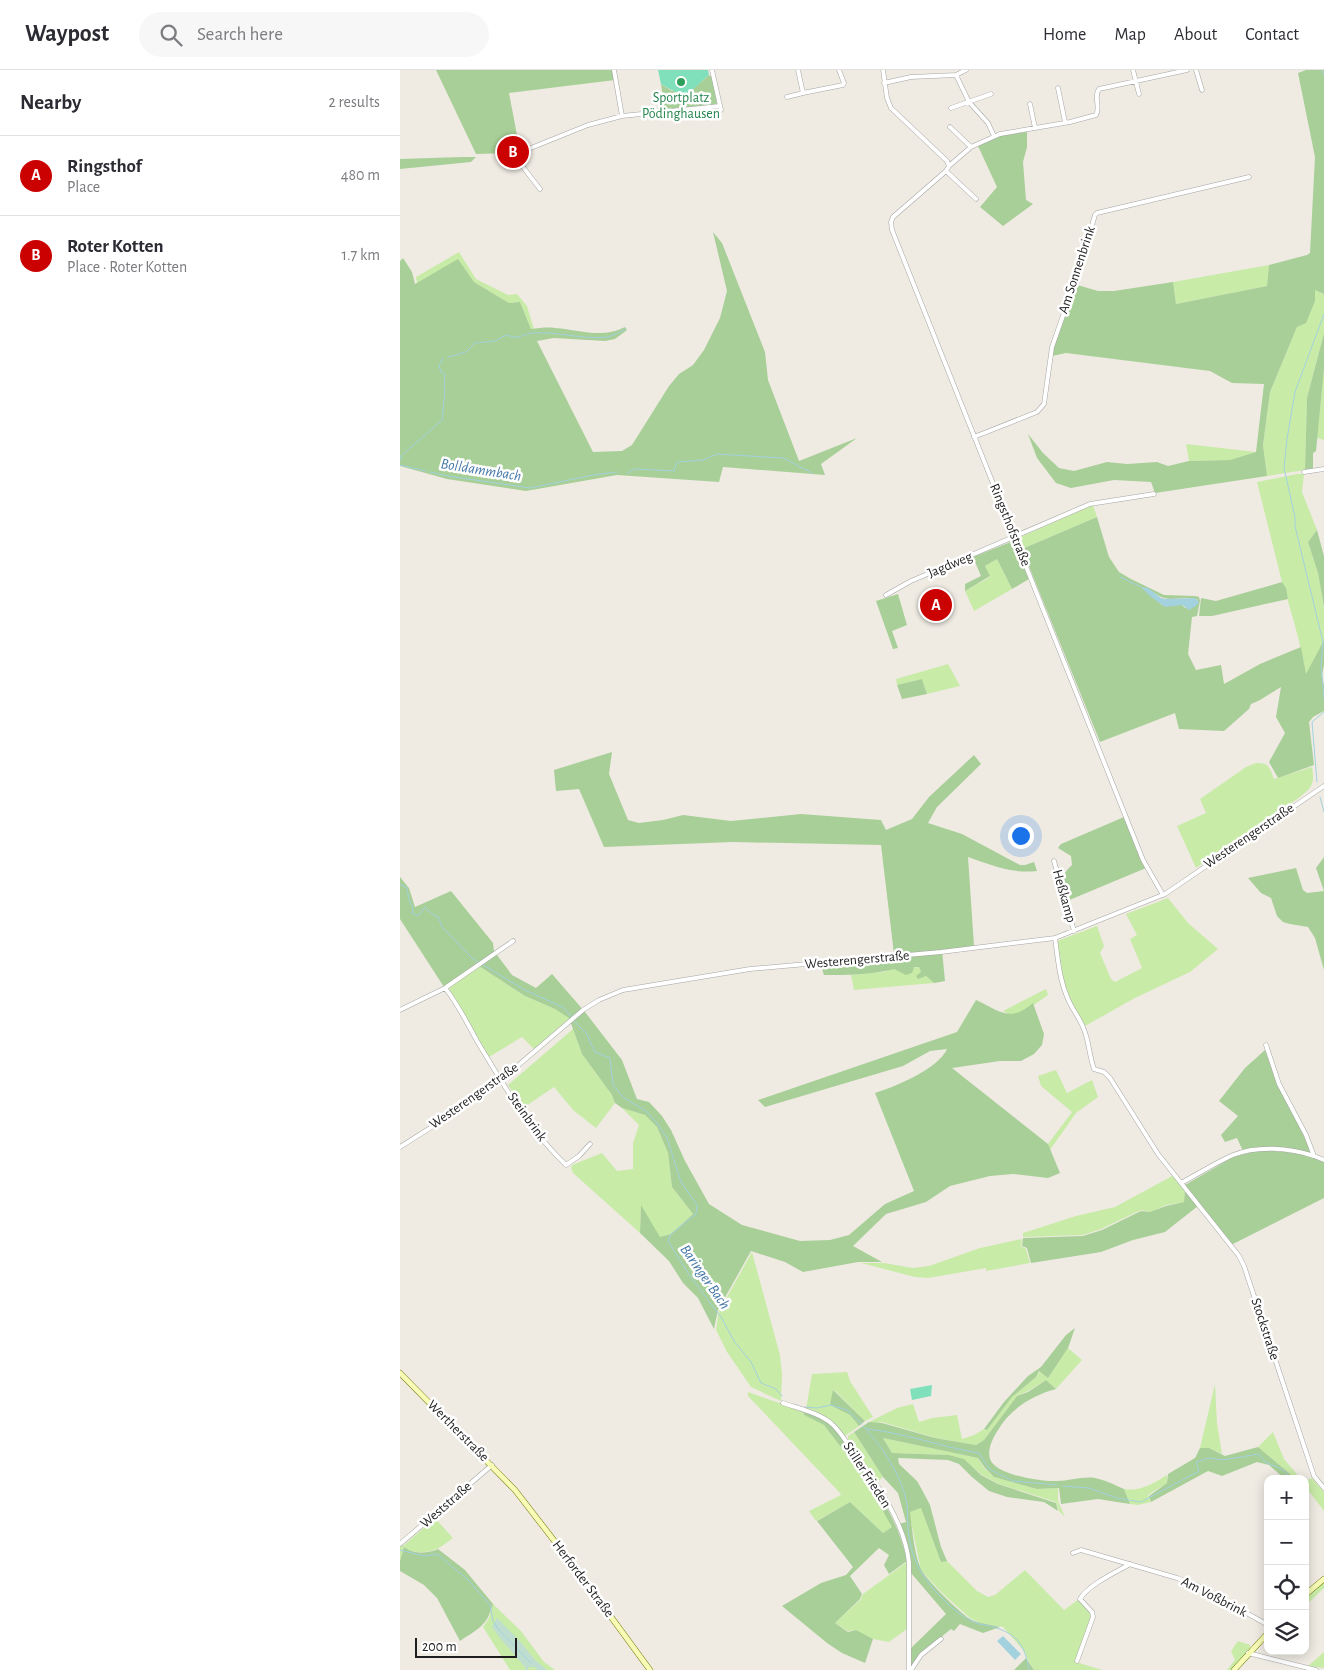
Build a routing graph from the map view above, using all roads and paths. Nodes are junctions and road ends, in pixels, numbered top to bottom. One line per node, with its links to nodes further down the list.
1 (614, 70): 22 (street)
2 (712, 70): 22 (street)
3 (798, 70): 15 (street)
4 (839, 70): 15 (street)
5 (883, 70): 12 (street)
6 (966, 70): 10 (street)
7 (1133, 70): 11 (street)
8 (1187, 70): 11 (street)
9 (1196, 70): 14 (street)
10 (956, 75): 12 (street); 19 (street)
11 (1136, 81): 17 (street); 23 (street, Ringsthofstraße)
12 (884, 83): 28 (street)
13 (1058, 88): 23 (street)
14 (1202, 90)
15 (803, 93): 18 (street)
16 (991, 94): 19 (street)
17 (1139, 94)
18 (787, 96)
19 (969, 102): 21 (street); 26 (street)
20 (1030, 104): 25 (street)
21 (951, 108)
22 (622, 116): 31 (street)
23 (1065, 122): 25 (street, Ringsthofstraße)
24 (950, 127): 27 (street)
25 (1035, 128): 26 (street, Ringsthofstraße)
26 (994, 136): 27 (street, Ringsthofstraße)
27 (971, 148): 28 (street, Ringsthofstraße)
28 (949, 166): 29 (street, Ringsthofstraße)
29 (946, 171): 32 (street); 33 (street, Ringsthofstraße)
30 (1249, 177): 33 (street, Am Sonnenbrink)
31 (540, 189)
32 (976, 199)
33 (974, 437): 37 (street, Ringsthofstraße)
34 (1324, 470): 35 (street)
35 (1304, 472)
36 (1154, 494): 37 (street, Jagdweg)
37 (1014, 537): 38 (street, Jagdweg); 41 (street, Ringsthofstraße)
38 (886, 595)
39 (1324, 786): 41 (street, Westerengerstraße)
40 (1054, 861): 42 (street, Heßkamp)
41 (1163, 895): 42 (street, Westerengerstraße)
42 (1074, 931): 43 (street, Westerengerstraße)
43 (1054, 938): 48 (street, Westerengerstraße); 53 (street, Stockstraße)
44 (513, 941): 45 (street)
45 (445, 988): 46 (street); 48 (street, Steinbrink)
46 (400, 1010)
47 (1266, 1044): 51 (street)
48 (500, 1080): 49 (street, Steinbrink); 50 (street, Westerengerstraße)
49 (590, 1144)
50 (400, 1147)
51 (1314, 1156): 52 (street); 53 (street)
52 (1324, 1160)
53 (1181, 1183): 57 (street, Stockstraße)
54 (400, 1373): 56 (main road, Wertherstraße)
55 (782, 1403): 70 (street, Stiller Frieden)
56 (492, 1465): 58 (main road, Wertherstraße); 59 (street, Weststraße)
57 (1324, 1488)
58 (515, 1490): 69 (main road, Herforder Straße)
59 (400, 1544)
60 (1073, 1553): 61 (street, Am Voßbrink)
61 (1130, 1564): 64 (street, Am Voßbrink); 68 (street)
62 (1324, 1579): 63 (main road)
63 (1309, 1592)
64 (1264, 1623)
65 (1264, 1637): 67 (main road)
66 (941, 1639): 70 (street, Stiller Frieden)
67 (1248, 1653): 71 (main road); 72 (street)
68 (1077, 1661)
69 (650, 1670)
70 (910, 1670)
71 (1234, 1670)
72 (1316, 1670)

